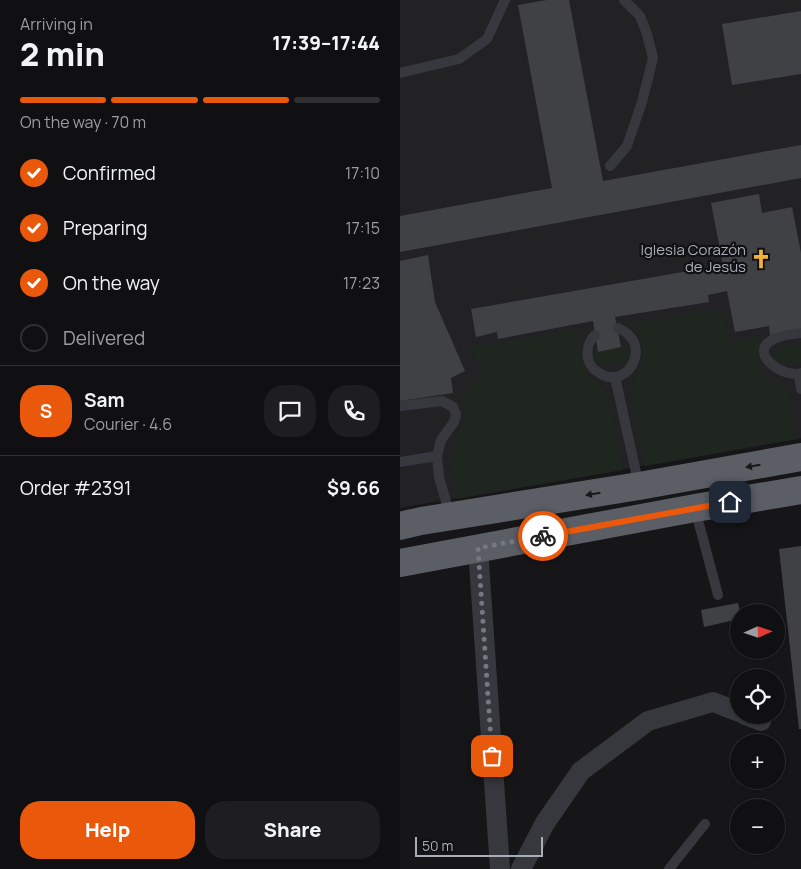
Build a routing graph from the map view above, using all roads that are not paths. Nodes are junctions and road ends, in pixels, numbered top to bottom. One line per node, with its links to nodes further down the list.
1 (505, 0): 3 (lane)
2 (624, 0): 4 (lane)
3 (400, 73)
4 (610, 166)
5 (618, 328): 9 (lane)
6 (801, 333): 8 (lane)
7 (595, 335): 9 (lane)
8 (800, 374): 10 (lane)
9 (615, 377): 15 (lane)
10 (801, 389)
11 (400, 406): 12 (lane)
12 (437, 456): 14 (lane); 18 (lane)
13 (801, 457): 15 (highway, one-way to 15)
14 (400, 462)
15 (640, 486): 18 (highway, one-way to 18)
16 (801, 490): 17 (highway)
17 (695, 508): 20 (highway); 22 (lane)
18 (451, 517): 19 (highway)
19 (400, 526)
20 (478, 548): 21 (highway); 25 (street)
21 (400, 563)
22 (718, 595)
23 (730, 709): 26 (street)
24 (705, 824): 27 (lane)
25 (500, 869)
26 (521, 869)
27 (669, 869)

